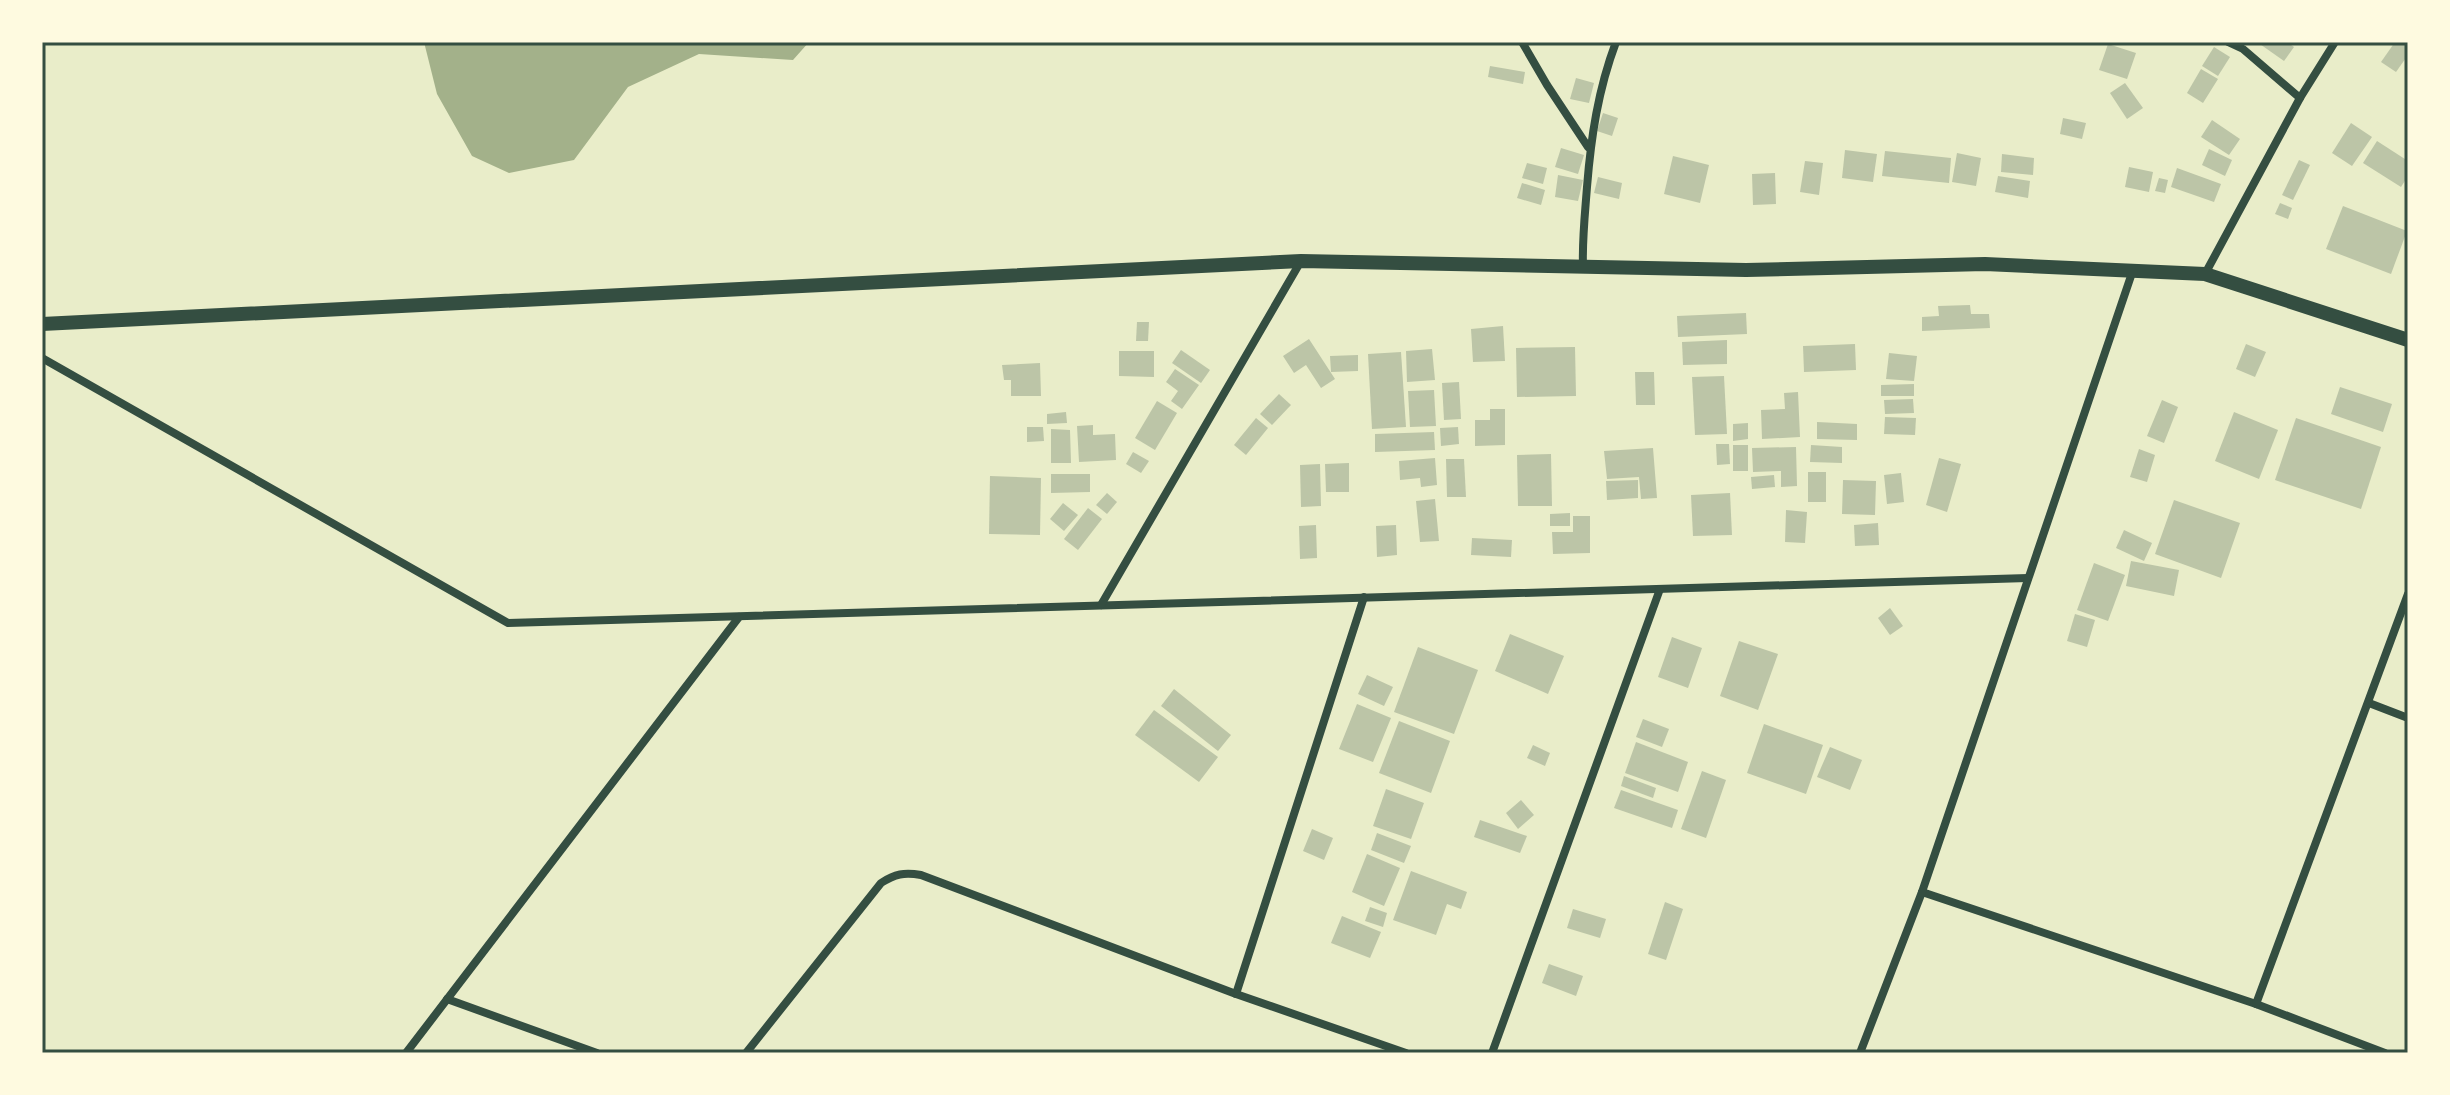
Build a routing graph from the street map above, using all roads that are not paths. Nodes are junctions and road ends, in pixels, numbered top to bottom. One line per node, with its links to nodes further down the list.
1 (1522, 42): 6 (street)
2 (1616, 42): 6 (street)
3 (2228, 42): 5 (street)
4 (2335, 42): 5 (street)
5 (2300, 98): 10 (street)
6 (1589, 148): 8 (street)
7 (1301, 261): 8 (street); 11 (street); 18 (street)
8 (1583, 268): 9 (street)
9 (2133, 270): 10 (street); 14 (street)
10 (2205, 274): 12 (street)
11 (42, 324)
12 (2408, 340)
13 (42, 358): 19 (street)
14 (2028, 578): 15 (street); 22 (street)
15 (1660, 589): 17 (street); 30 (street)
16 (2408, 594): 20 (street)
17 (1364, 597): 18 (street); 23 (street)
18 (1101, 605): 19 (street)
19 (739, 617): 24 (street)
20 (2369, 703): 21 (street); 25 (street)
21 (2408, 718)
22 (1922, 892): 25 (street); 31 (street)
23 (1236, 994): 28 (street); 29 (street)
24 (447, 999): 26 (street); 27 (street)
25 (2256, 1004): 32 (street)
26 (406, 1053)
27 (597, 1053)
28 (746, 1053)
29 (1406, 1053)
30 (1492, 1053)
31 (1860, 1053)
32 (2385, 1053)

